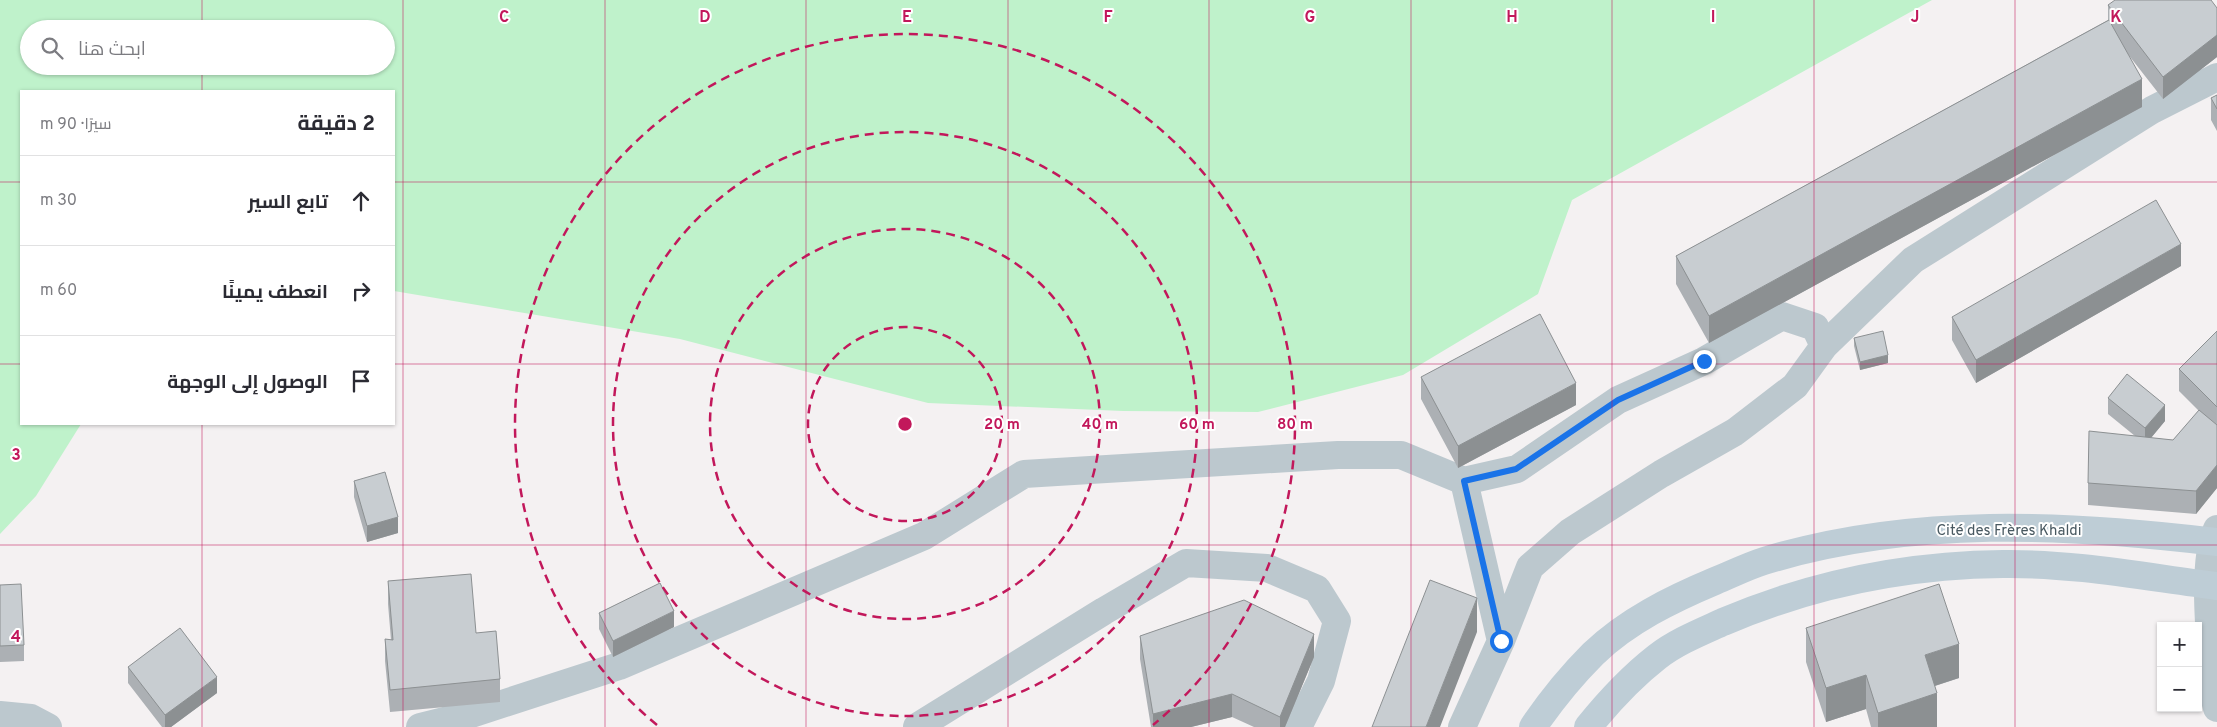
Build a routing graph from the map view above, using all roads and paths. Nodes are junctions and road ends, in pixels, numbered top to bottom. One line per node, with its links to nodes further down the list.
1 (2217, 76): 2 (street)
2 (1824, 346): 3 (street); 6 (street)
3 (1464, 481): 6 (street); 10 (street)
4 (2215, 537): 5 (street); 14 (main road, Cité des Frères Khaldi)
5 (2213, 586): 7 (street); 15 (main road)
6 (1501, 641): 13 (street)
7 (2217, 708)
8 (0, 715): 9 (street)
9 (48, 727)
10 (420, 727)
11 (917, 727): 12 (street)
12 (1298, 727)
13 (1462, 727)
14 (1533, 727)
15 (1588, 727)

